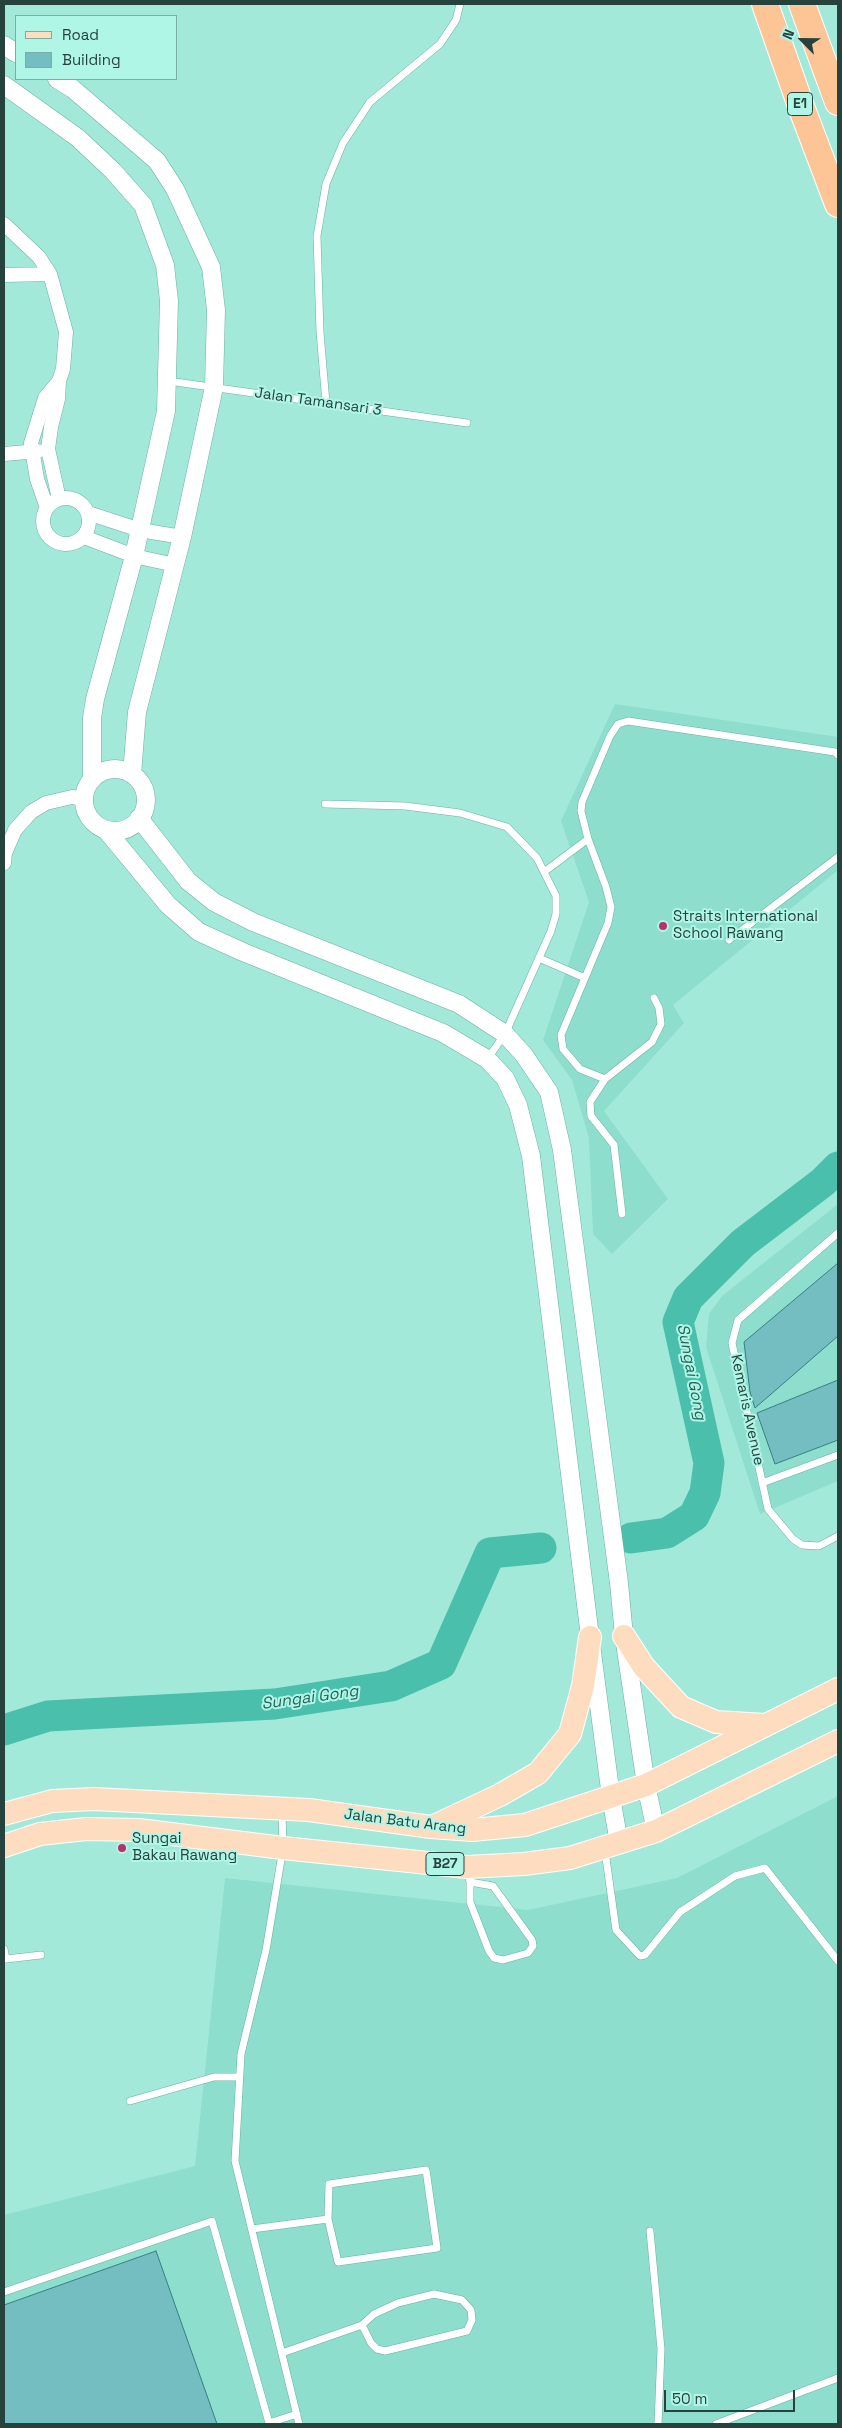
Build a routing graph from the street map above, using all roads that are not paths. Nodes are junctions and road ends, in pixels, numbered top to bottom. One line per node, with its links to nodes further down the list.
1 (460, 4): 16 (lane)
2 (765, 4): 9 (highway, E1)
3 (802, 4): 8 (highway, E1)
4 (4, 45): 5 (street)
5 (15, 52)
6 (59, 80): 15 (street)
7 (4, 85): 14 (street)
8 (838, 102)
9 (838, 204)
10 (4, 224): 11 (street)
11 (50, 274): 12 (street); 13 (street)
12 (4, 275)
13 (59, 381): 18 (street); 19 (street)
14 (168, 381): 15 (lane, Jalan Tamansari 3); 24 (street)
15 (214, 388): 16 (lane, Jalan Tamansari 3); 26 (street)
16 (326, 403): 17 (lane, Jalan Tamansari 3)
17 (467, 423)
18 (48, 448): 19 (street); 21 (street)
19 (31, 452): 20 (street); 22 (street)
20 (4, 454)
21 (59, 499): 22 (street); 23 (street)
22 (47, 508): 25 (street)
23 (88, 513): 24 (street); 25 (street)
24 (140, 530): 26 (street); 27 (street)
25 (84, 537): 27 (street)
26 (182, 538): 28 (street)
27 (134, 556): 28 (street); 31 (street)
28 (175, 565): 30 (street)
29 (838, 755): 36 (lane)
30 (132, 774): 31 (street); 34 (street)
31 (92, 779): 32 (street)
32 (84, 799): 35 (street); 38 (street)
33 (325, 804): 39 (lane)
34 (140, 818): 35 (street); 44 (street)
35 (106, 830): 45 (street)
36 (588, 838): 39 (lane); 42 (lane)
37 (838, 857): 40 (lane)
38 (4, 863)
39 (544, 872): 41 (lane)
40 (729, 940)
41 (539, 958): 42 (lane); 44 (lane)
42 (585, 978): 46 (lane)
43 (654, 998): 46 (lane)
44 (505, 1034): 45 (lane); 52 (street)
45 (487, 1059): 53 (street)
46 (605, 1079): 47 (lane)
47 (622, 1214)
48 (838, 1233): 50 (lane, Kemaris Avenue)
49 (838, 1455): 50 (lane, Kemaris Avenue)
50 (762, 1483): 51 (lane, Kemaris Avenue)
51 (838, 1536)
52 (624, 1636): 55 (main road); 57 (street)
53 (590, 1637): 58 (street); 61 (main road)
54 (838, 1689): 55 (main road, Jalan Batu Arang)
55 (767, 1726): 57 (main road, Jalan Batu Arang)
56 (838, 1741): 62 (main road, B27)
57 (646, 1785): 58 (main road, Jalan Batu Arang); 62 (street)
58 (611, 1797): 61 (main road, Jalan Batu Arang); 63 (street)
59 (282, 1809): 60 (main road, Jalan Batu Arang); 61 (main road, Jalan Batu Arang); 65 (lane)
60 (4, 1814)
61 (431, 1827)
62 (656, 1831): 63 (main road, B27)
63 (612, 1845): 66 (main road, B27); 69 (lane)
64 (4, 1846): 65 (main road, B27)
65 (283, 1848): 66 (main road, B27); 70 (lane)
66 (468, 1874): 66 (lane)
67 (4, 1950): 68 (lane)
68 (41, 1955)
69 (838, 1961)
70 (239, 2077): 71 (lane); 73 (lane)
71 (130, 2101)
72 (328, 2219): 72 (lane); 73 (lane)
73 (252, 2229): 77 (lane)
74 (650, 2231): 82 (lane)
75 (4, 2292): 80 (lane)
76 (362, 2325): 76 (lane); 77 (lane)
77 (282, 2353): 79 (lane)
78 (838, 2378): 83 (lane)
79 (297, 2414): 80 (lane); 81 (lane)
80 (267, 2424)
81 (299, 2424)
82 (658, 2424)
83 (716, 2424)

